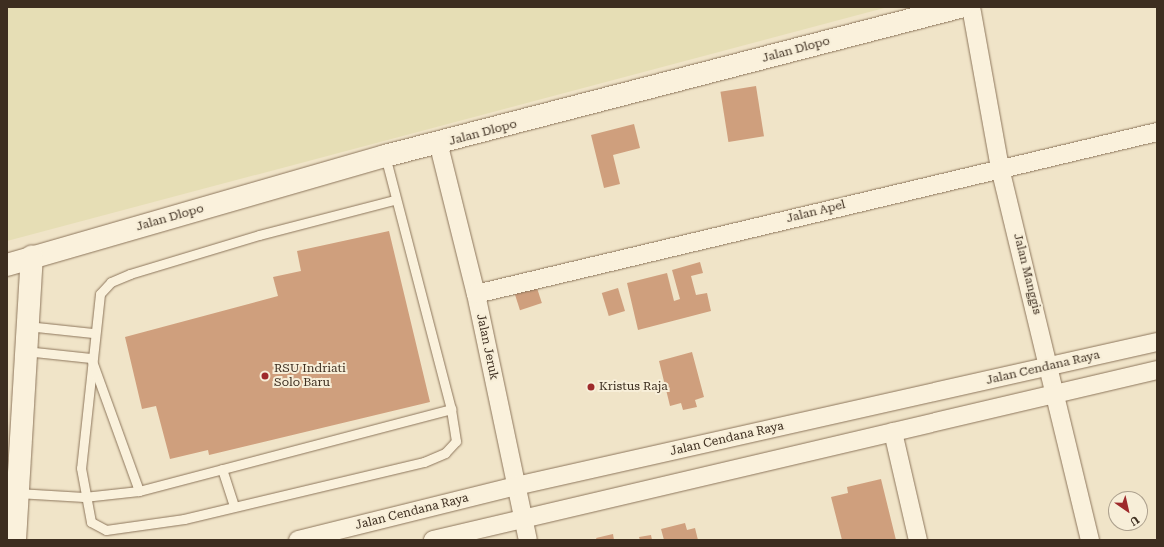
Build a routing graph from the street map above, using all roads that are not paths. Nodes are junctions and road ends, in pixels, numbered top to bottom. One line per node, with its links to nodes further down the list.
1 (960, 7): 5 (street, Jalan Dlopo)
2 (971, 7): 6 (street, Jalan Manggis)
3 (1157, 132): 6 (street, Jalan Apel)
4 (441, 154): 10 (street, Jalan Jeruk)
5 (385, 156): 7 (lane); 8 (street, Jalan Dlopo)
6 (1000, 168): 10 (street, Jalan Apel); 16 (street, Jalan Manggis)
7 (394, 200): 12 (lane); 20 (lane)
8 (32, 257): 9 (street, Jalan Dlopo); 11 (street)
9 (7, 265)
10 (476, 294): 23 (street, Jalan Jeruk)
11 (27, 326): 12 (lane); 14 (street)
12 (93, 333): 15 (lane)
13 (1157, 342): 16 (street, Jalan Cendana Raya)
14 (25, 351): 15 (lane); 19 (street)
15 (91, 358): 24 (lane); 26 (lane)
16 (1050, 366): 18 (street, Jalan Manggis); 23 (street, Jalan Cendana Raya)
17 (1157, 370): 18 (street)
18 (1056, 393): 21 (street); 34 (street, Jalan Manggis)
19 (15, 399): 25 (street)
20 (451, 409): 22 (lane); 27 (lane)
21 (893, 432): 28 (street); 33 (street)
22 (222, 469): 24 (lane); 27 (lane)
23 (516, 486): 28 (street, Jalan Jeruk); 30 (street, Jalan Cendana Raya)
24 (139, 491): 26 (lane)
25 (16, 493): 26 (lane); 29 (street)
26 (84, 497): 27 (lane)
27 (234, 506)
28 (523, 519): 31 (street); 32 (street, Jalan Jeruk)
29 (15, 540)
30 (298, 540)
31 (433, 540)
32 (528, 540)
33 (918, 540)
34 (1090, 540)

